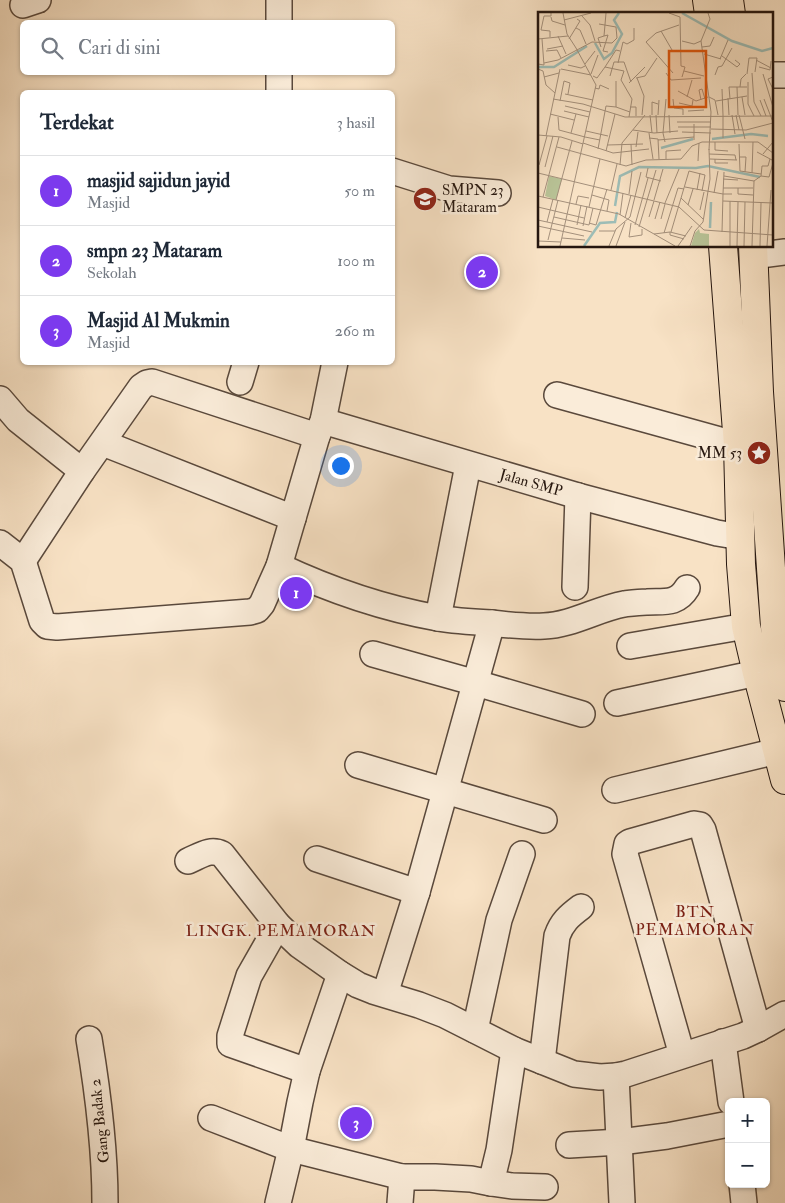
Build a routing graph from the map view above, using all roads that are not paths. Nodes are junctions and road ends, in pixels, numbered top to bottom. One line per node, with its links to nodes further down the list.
1 (279, 0): 2 (street)
2 (279, 20)
3 (279, 75): 6 (street)
4 (772, 75): 5 (street)
5 (785, 75)
6 (279, 90)
7 (395, 172): 8 (street)
8 (498, 193)
9 (724, 248): 17 (main road)
10 (753, 251): 11 (street); 22 (main road)
11 (785, 252)
12 (334, 365): 15 (street)
13 (557, 395): 17 (street)
14 (0, 399): 19 (street)
15 (320, 429): 16 (street, Jalan SMP); 18 (street, Jalan SMP); 21 (street)
16 (103, 443): 19 (street, Jalan SMP); 21 (street)
17 (738, 445): 23 (main road)
18 (468, 465): 20 (street, Jalan SMP); 29 (street)
19 (82, 472): 25 (street, Jalan SMP)
20 (578, 496): 23 (street, Jalan SMP); 27 (street)
21 (293, 518): 26 (street)
22 (777, 530): 32 (main road)
23 (741, 537): 31 (main road)
24 (0, 543): 25 (street)
25 (23, 561): 26 (street)
26 (279, 566): 29 (street)
27 (575, 587)
28 (687, 588): 30 (street)
29 (438, 618): 30 (street)
30 (492, 623): 36 (street)
31 (746, 626): 33 (street); 35 (main road)
32 (780, 628): 37 (main road)
33 (630, 646)
34 (373, 654): 36 (street)
35 (757, 673): 38 (street); 39 (main road)
36 (476, 683): 40 (street); 44 (street)
37 (785, 688)
38 (617, 703)
39 (776, 708): 41 (main road)
40 (582, 714)
41 (777, 751): 43 (main road); 45 (street)
42 (358, 765): 44 (street)
43 (785, 780)
44 (445, 790): 46 (street); 50 (street)
45 (615, 790)
46 (544, 820)
47 (522, 854): 57 (street)
48 (317, 859): 50 (street)
49 (188, 861): 52 (street)
50 (417, 892): 54 (street)
51 (580, 907): 62 (street)
52 (278, 925): 53 (street); 63 (street)
53 (340, 974): 54 (street); 63 (street)
54 (385, 994): 57 (street)
55 (785, 1014): 56 (street)
56 (758, 1029): 59 (street); 61 (street)
57 (475, 1030): 60 (street)
58 (89, 1039): 75 (street, Gang Badak 2)
59 (724, 1042): 61 (street); 65 (street)
60 (514, 1050): 62 (street); 72 (street)
61 (682, 1055): 64 (street)
62 (542, 1060): 64 (street)
63 (307, 1071): 70 (street)
64 (616, 1076): 68 (street)
65 (731, 1098)
66 (211, 1118): 70 (street)
67 (725, 1125): 68 (street)
68 (620, 1142): 69 (street); 78 (street)
69 (569, 1145)
70 (291, 1149): 71 (street); 76 (street)
71 (402, 1177): 72 (street); 77 (street)
72 (492, 1183): 73 (street)
73 (545, 1187)
74 (742, 1188): 79 (street)
75 (105, 1203)
76 (278, 1203)
77 (400, 1203)
78 (622, 1203)
79 (744, 1203)

